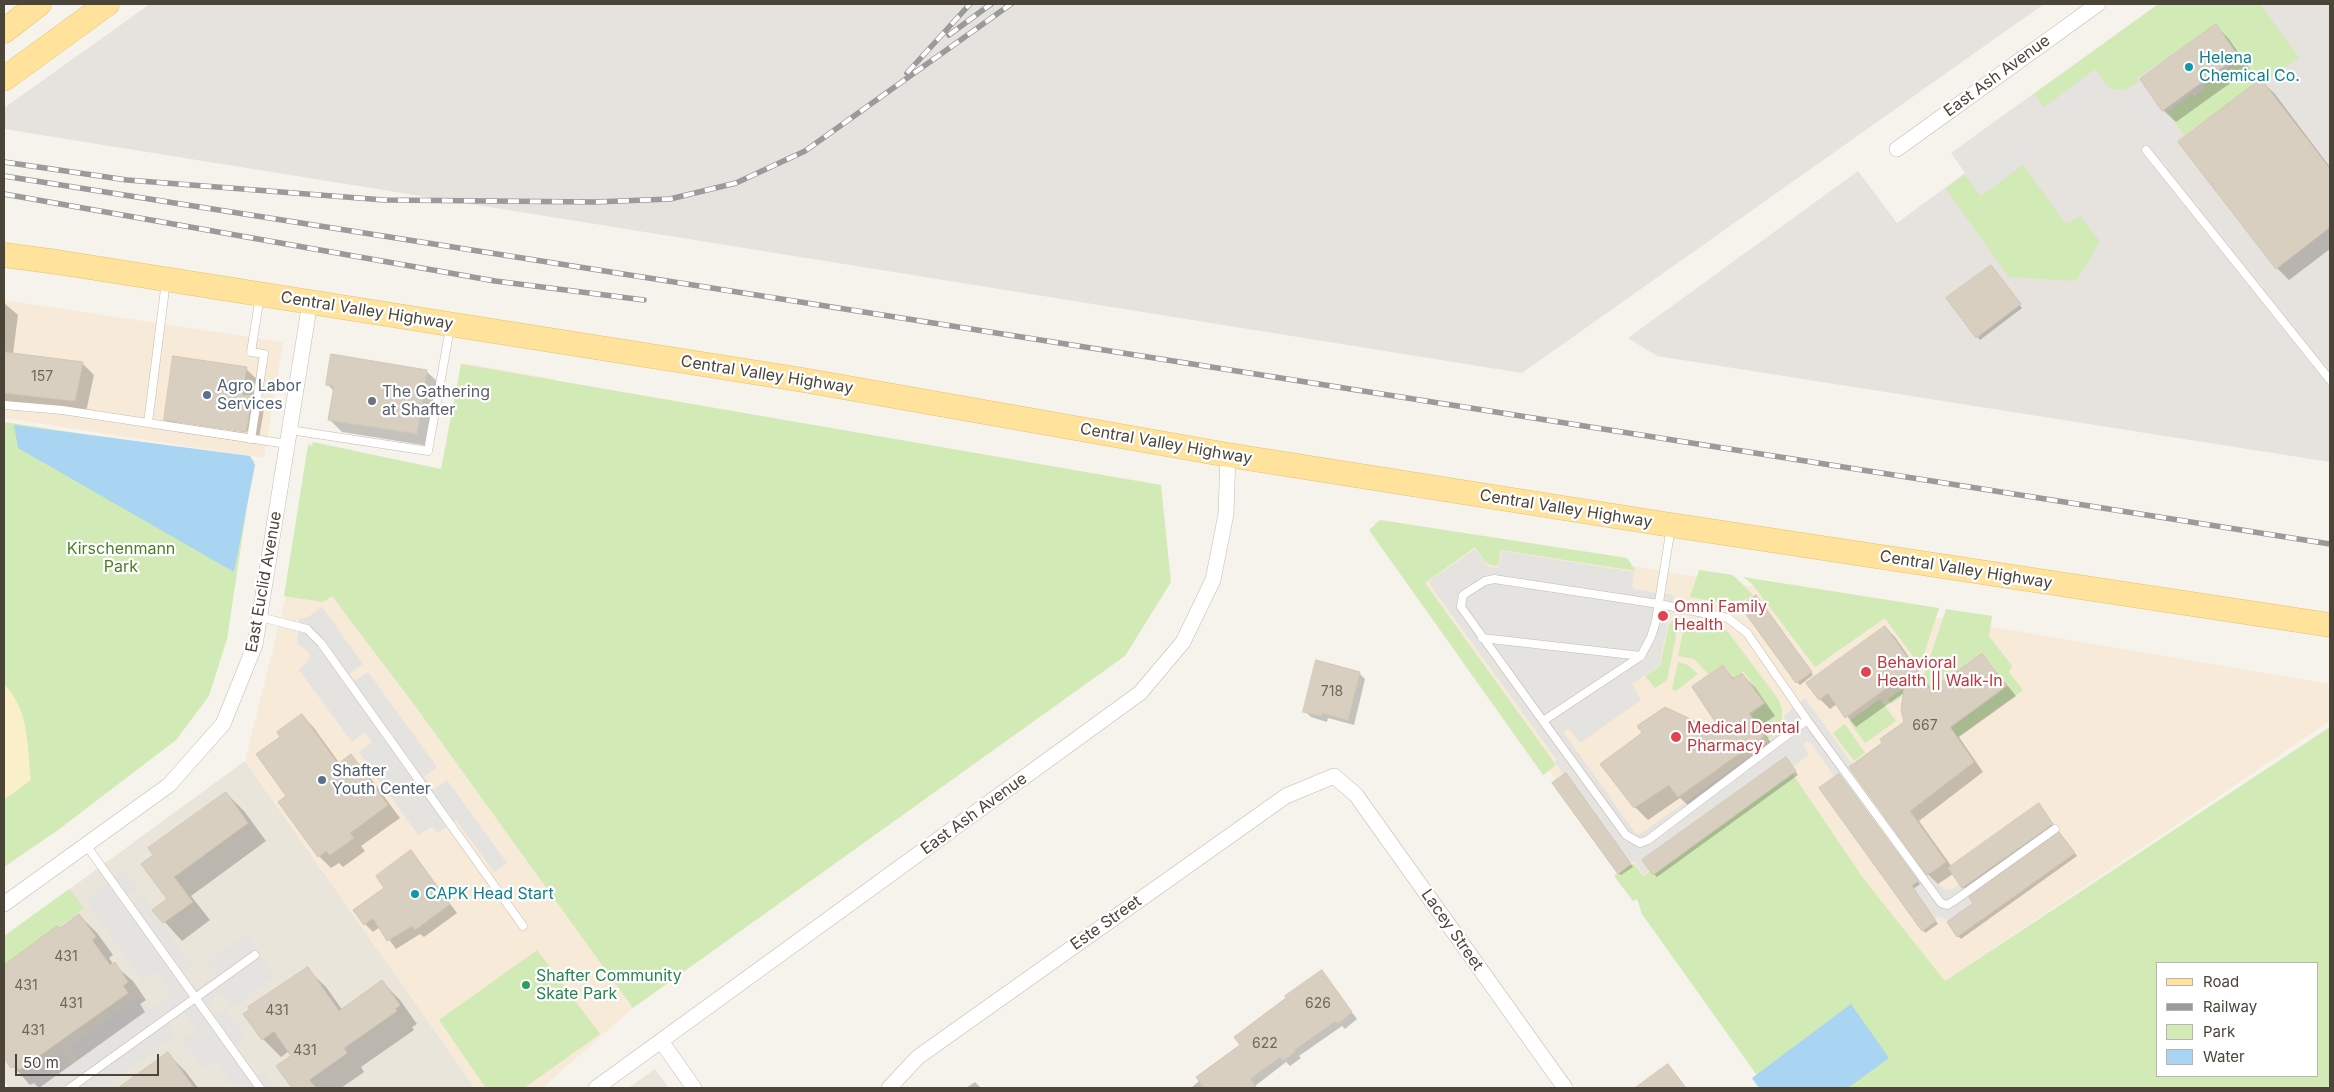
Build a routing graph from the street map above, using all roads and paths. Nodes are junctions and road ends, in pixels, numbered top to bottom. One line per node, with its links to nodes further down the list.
1 (40, 4): 4 (main road)
2 (108, 4): 5 (main road)
3 (2098, 4): 6 (street, East Ash Avenue)
4 (4, 31)
5 (4, 79)
6 (1896, 148)
7 (2146, 150): 13 (lane)
8 (4, 256): 9 (main road, Central Valley Highway)
9 (166, 279): 10 (main road, Central Valley Highway); 15 (lane)
10 (260, 294): 11 (main road, Central Valley Highway); 17 (lane)
11 (310, 302): 12 (main road, Central Valley Highway); 16 (street, East Euclid Avenue)
12 (451, 324): 16 (lane); 18 (main road, Central Valley Highway)
13 (2330, 380)
14 (4, 405): 15 (lane)
15 (148, 423): 17 (lane)
16 (288, 437): 17 (lane); 21 (street, East Euclid Avenue)
17 (251, 439)
18 (1228, 455): 19 (main road, Central Valley Highway); 34 (street, East Ash Avenue)
19 (1671, 526): 20 (lane); 22 (main road, Central Valley Highway)
20 (1659, 604): 23 (lane); 24 (lane); 25 (lane)
21 (260, 618): 29 (street, East Euclid Avenue); 31 (lane)
22 (2330, 626)
23 (1482, 638): 24 (lane); 26 (lane)
24 (1641, 656): 26 (lane)
25 (1807, 720): 26 (lane); 28 (lane)
26 (1543, 721)
27 (1334, 776): 39 (street, Este Street); 40 (street, Lacey Street)
28 (2055, 829)
29 (86, 845): 30 (street, East Euclid Avenue); 33 (lane)
30 (4, 904)
31 (523, 926)
32 (256, 955): 33 (lane)
33 (196, 998): 35 (lane); 36 (lane)
34 (661, 1041): 37 (street, East Ash Avenue); 38 (street)
35 (70, 1088)
36 (260, 1088)
37 (596, 1088)
38 (694, 1088)
39 (889, 1088)
40 (1565, 1088)

